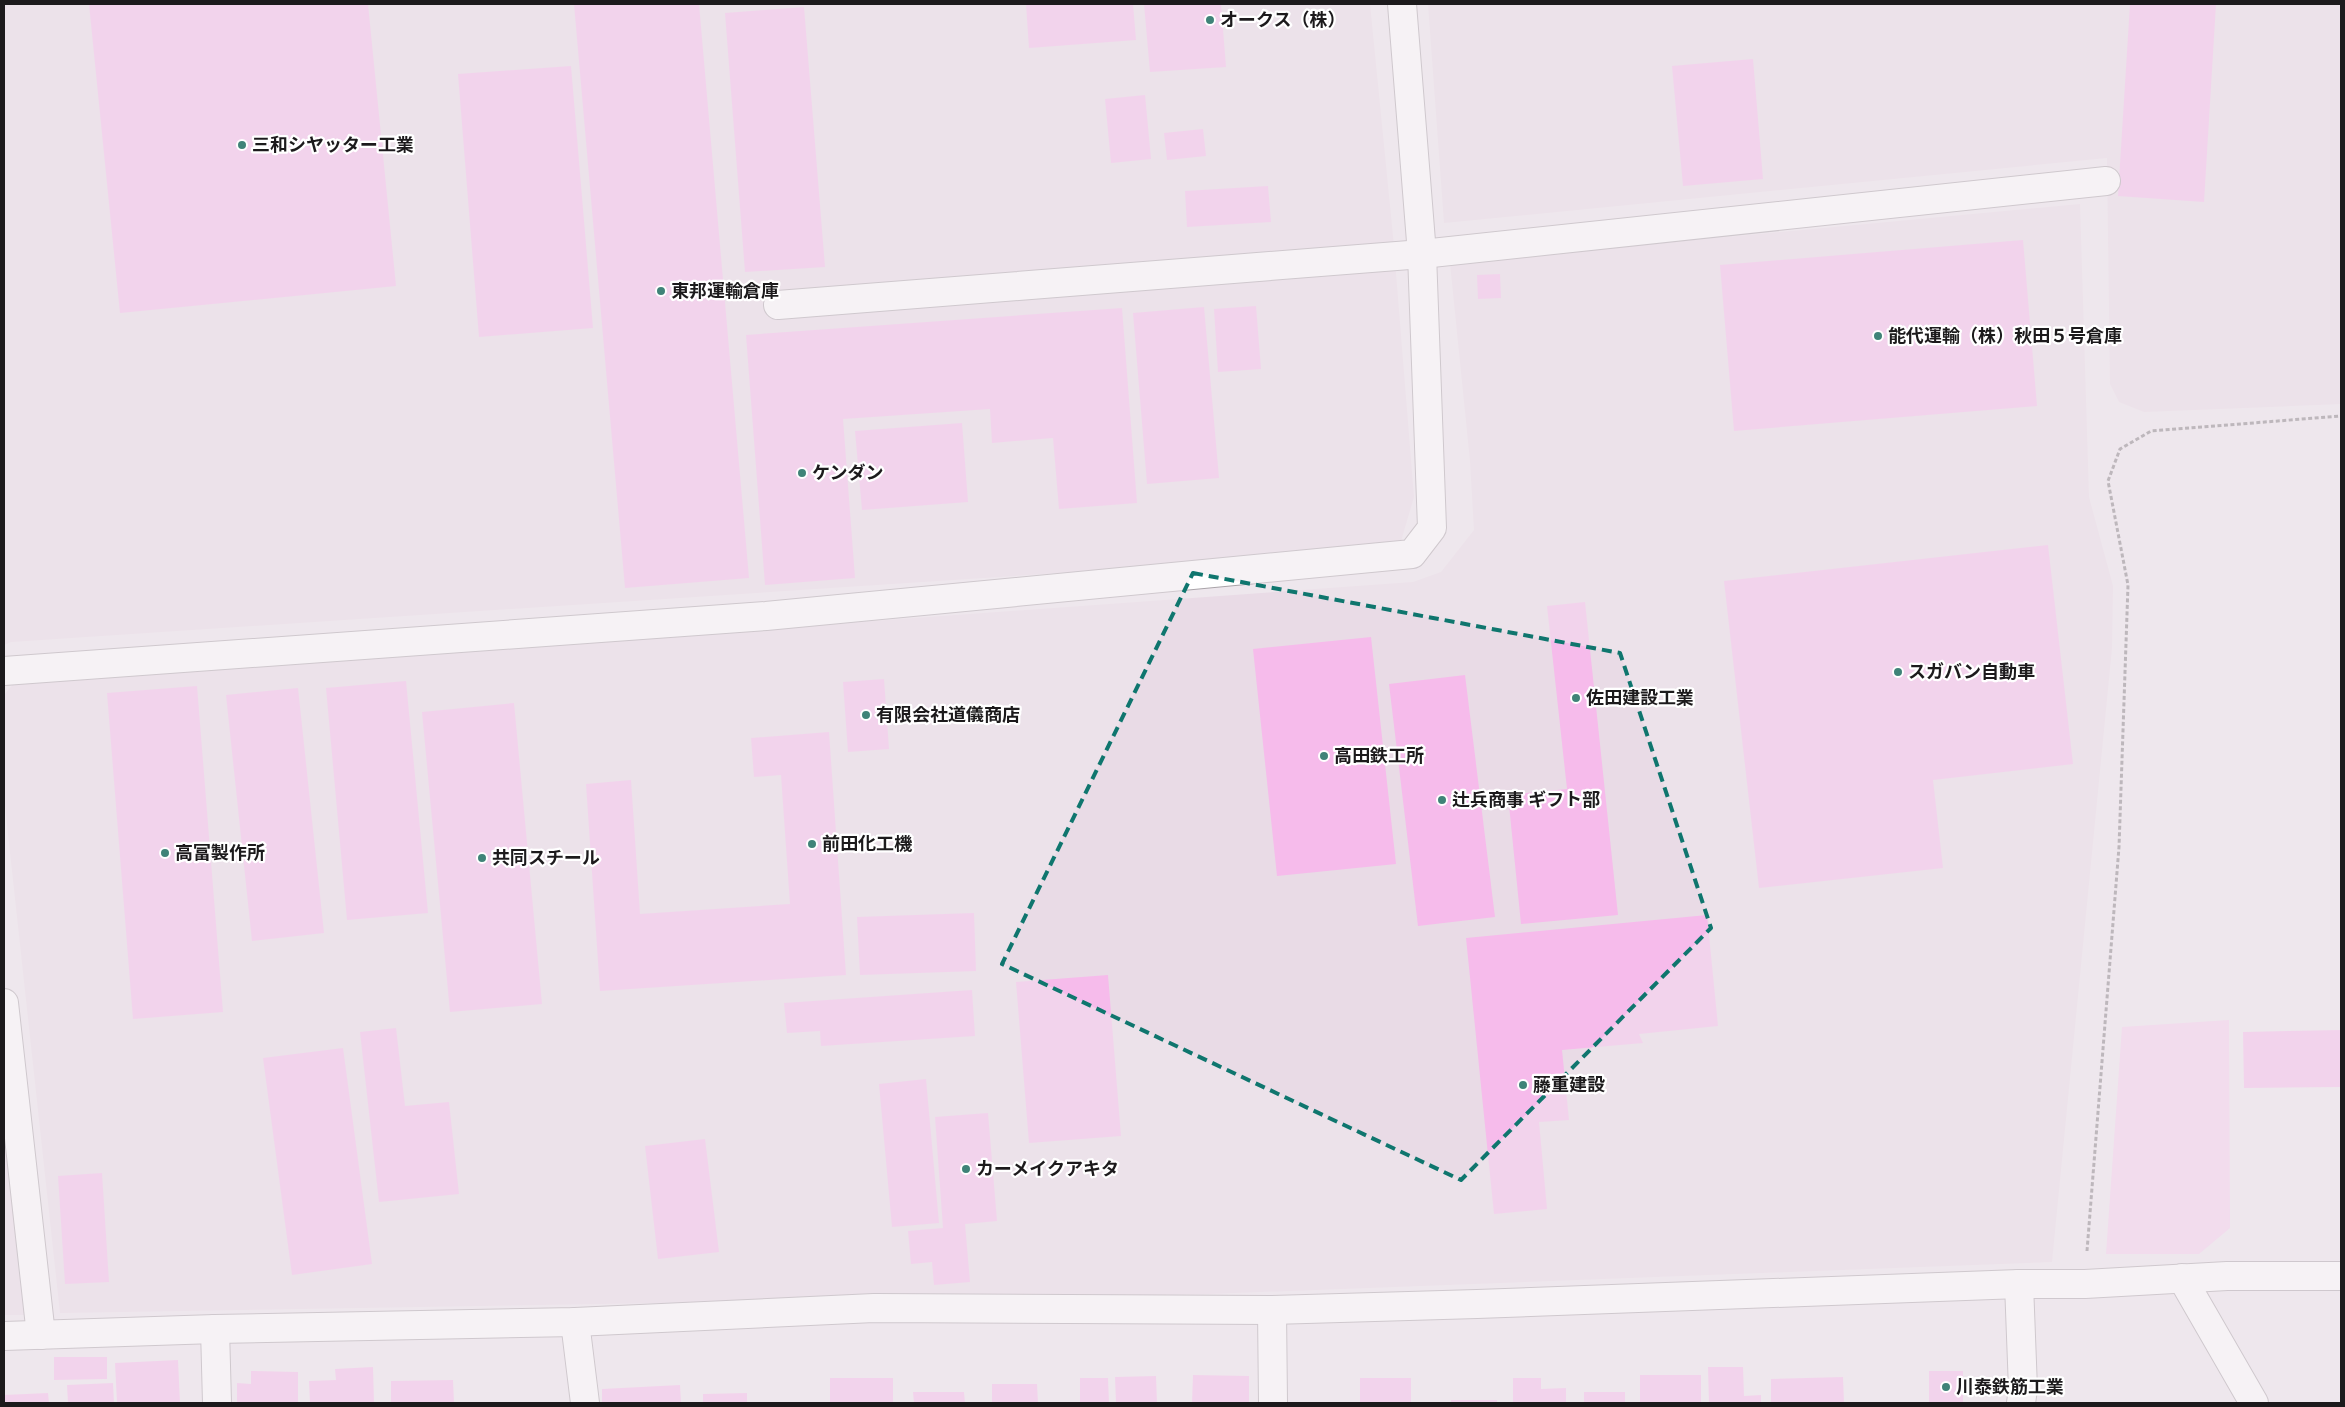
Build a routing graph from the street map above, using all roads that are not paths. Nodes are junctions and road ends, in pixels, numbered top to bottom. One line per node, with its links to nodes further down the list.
1 (1402, 4): 3 (street)
2 (2106, 181): 3 (street)
3 (1422, 254): 4 (street); 5 (street)
4 (778, 305)
5 (4, 670)
6 (4, 1003): 13 (street)
7 (2341, 1276): 8 (street)
8 (2182, 1278): 9 (street); 19 (street)
9 (2019, 1284): 10 (street); 18 (street)
10 (1272, 1310): 11 (street); 17 (street)
11 (576, 1322): 12 (street); 16 (street)
12 (215, 1329): 13 (street); 15 (street)
13 (41, 1335): 14 (street)
14 (4, 1336)
15 (217, 1403)
16 (585, 1403)
17 (1273, 1403)
18 (2021, 1403)
19 (2254, 1403)

